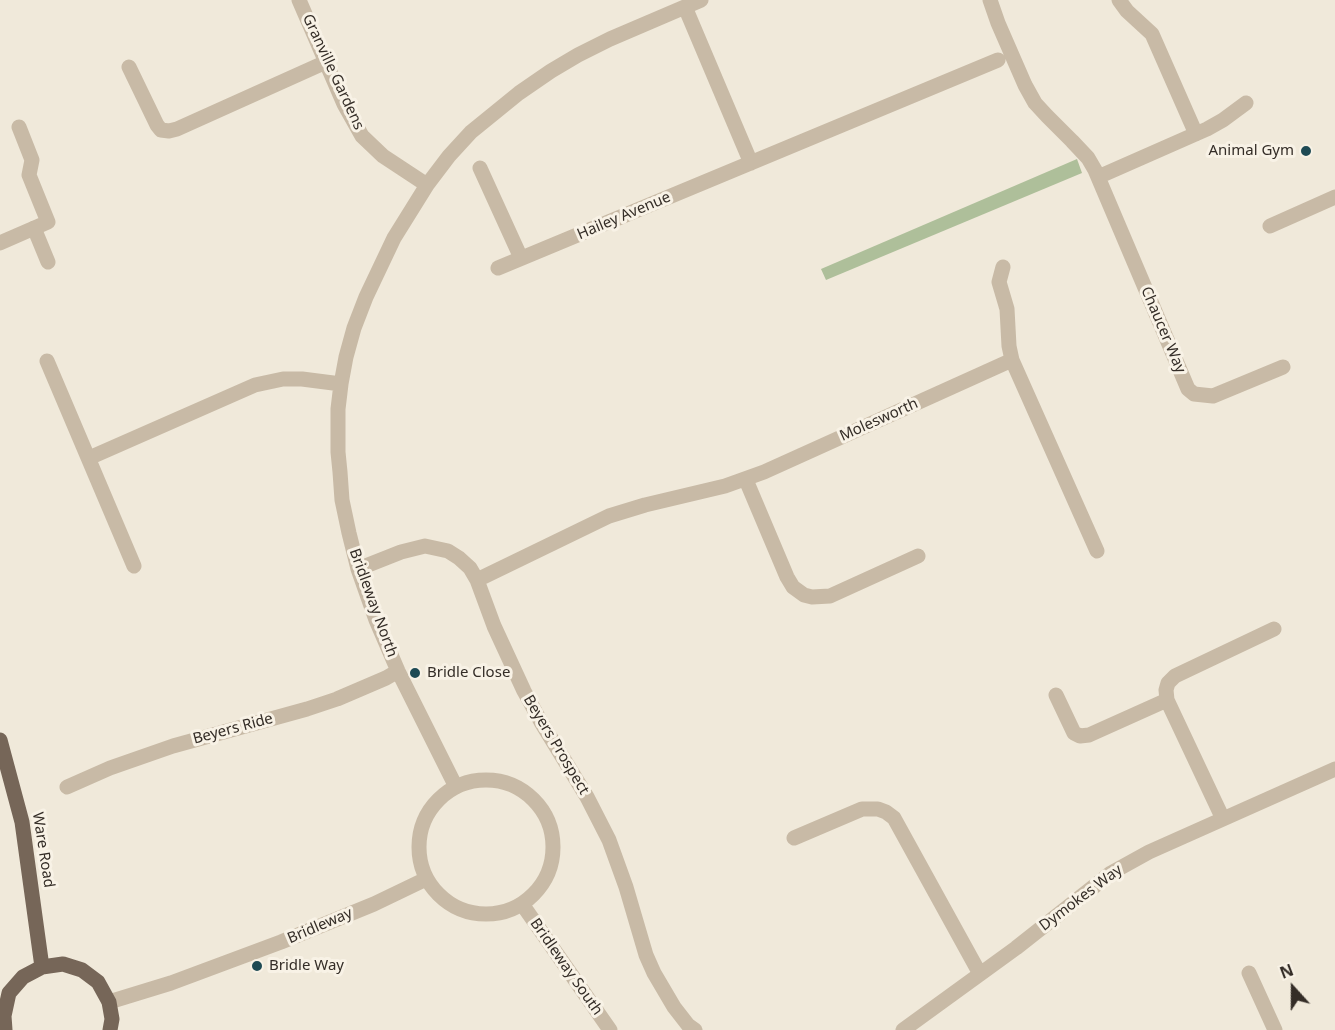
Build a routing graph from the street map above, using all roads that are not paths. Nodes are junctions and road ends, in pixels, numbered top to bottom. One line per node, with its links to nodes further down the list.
1 (299, 0): 7 (street, Granville Gardens)
2 (701, 0): 5 (street, Bridleway North)
3 (990, 0): 14 (street, Chaucer Way)
4 (1119, 0): 11 (street)
5 (685, 7): 12 (street); 15 (street, Bridleway North)
6 (998, 60): 12 (street, Hailey Avenue)
7 (326, 62): 8 (street); 15 (street, Granville Gardens)
8 (129, 67)
9 (1246, 103): 11 (street)
10 (19, 127): 17 (street)
11 (1196, 134): 14 (street)
12 (751, 163): 20 (street, Hailey Avenue)
13 (480, 168): 20 (street)
14 (1098, 177): 26 (street, Chaucer Way)
15 (427, 185): 27 (street, Bridleway North)
16 (1335, 197): 18 (street)
17 (41, 225): 19 (street); 21 (street)
18 (1270, 226)
19 (0, 243)
20 (521, 258): 23 (street, Hailey Avenue)
21 (48, 262)
22 (1003, 267): 24 (street)
23 (498, 268)
24 (1011, 360): 29 (street, Molesworth); 30 (street)
25 (47, 361): 28 (street)
26 (1283, 367)
27 (341, 384): 28 (street); 33 (street, Bridleway North)
28 (88, 458): 32 (street)
29 (746, 480): 31 (street); 34 (street, Molesworth)
30 (1097, 551)
31 (918, 556)
32 (134, 566)
33 (358, 569): 34 (street, Beyers Prospect); 36 (street, Bridleway North)
34 (477, 580): 54 (street, Beyers Prospect)
35 (1274, 629): 38 (street)
36 (398, 671): 41 (street, Beyers Ride); 42 (street, Bridleway North)
37 (1056, 695): 38 (street)
38 (1167, 700): 43 (street)
39 (0, 740): 47 (main road, Ware Road)
40 (1335, 769): 43 (street, Dymokes Way)
41 (67, 787)
42 (456, 787): 45 (street); 46 (street)
43 (1223, 819): 49 (street, Dymokes Way)
44 (794, 838): 49 (street)
45 (426, 879): 46 (street); 50 (street, Bridleway)
46 (522, 904): 53 (street, Bridleway South)
47 (42, 967): 50 (main road); 51 (main road)
48 (1249, 973): 56 (street)
49 (980, 974): 55 (street, Dymokes Way)
50 (110, 1002): 52 (main road)
51 (5, 1030)
52 (110, 1030)
53 (610, 1030)
54 (695, 1030)
55 (903, 1030)
56 (1275, 1030)

